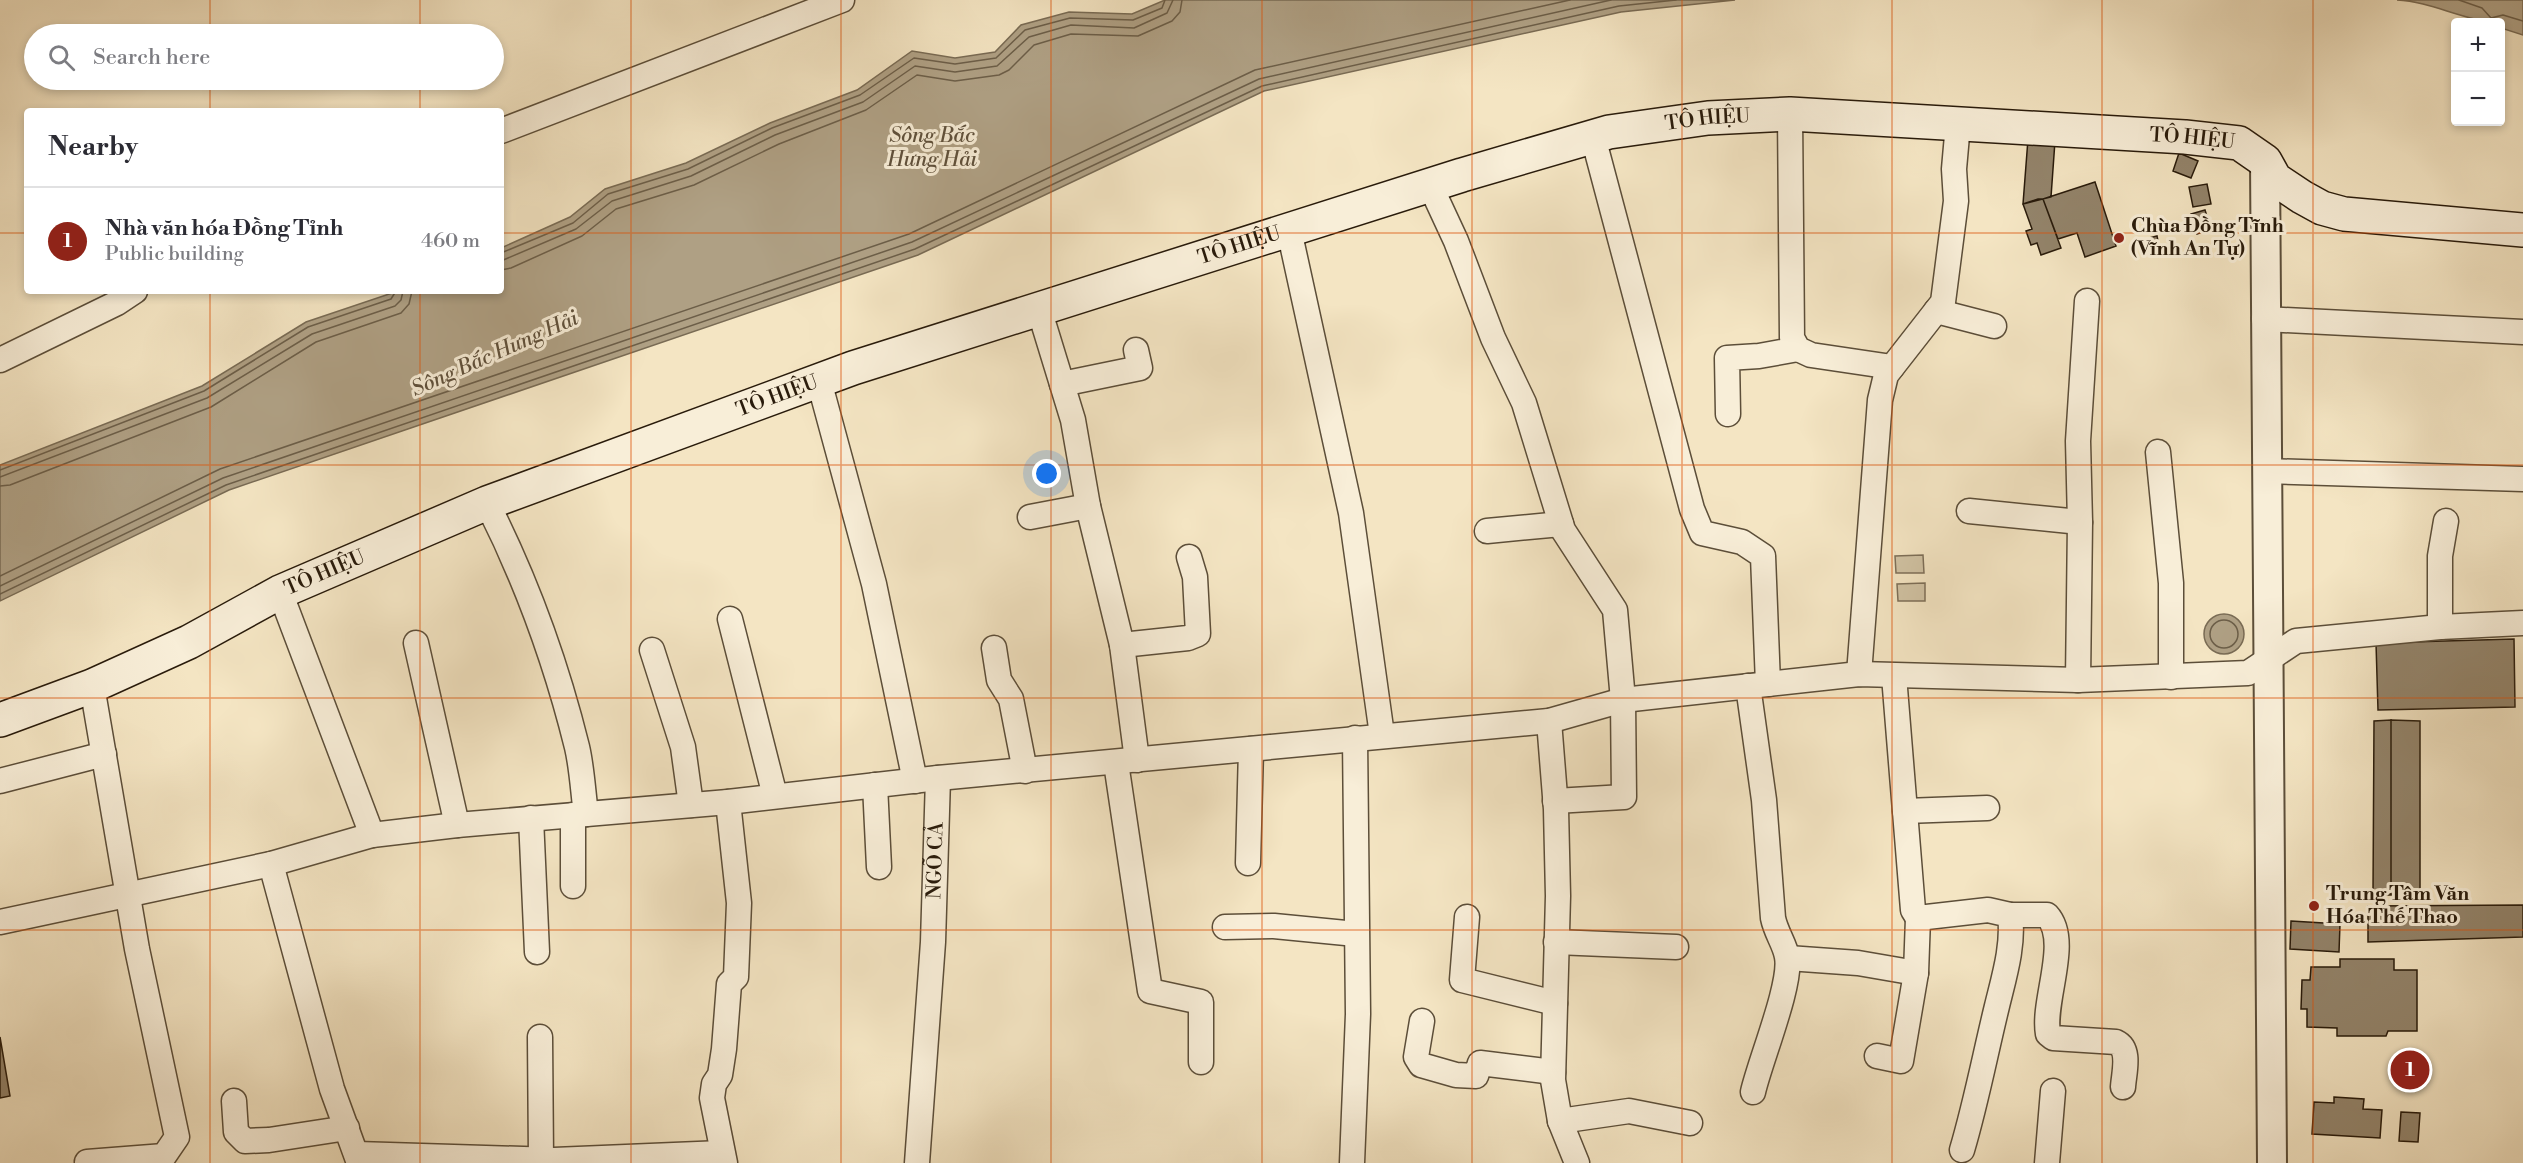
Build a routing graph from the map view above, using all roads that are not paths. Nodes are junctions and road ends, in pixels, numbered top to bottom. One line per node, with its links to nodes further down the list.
1 (842, 0): 4 (street)
2 (1790, 114): 3 (main road, TÔ HIỆU); 5 (main road, TÔ HIỆU); 17 (street)
3 (1958, 124): 6 (main road, TÔ HIỆU); 13 (street)
4 (504, 130)
5 (1593, 138): 7 (main road, TÔ HIỆU); 49 (street)
6 (2265, 161): 9 (main road, TÔ HIỆU); 14 (street)
7 (1430, 185): 8 (main road, TÔ HIỆU); 33 (street)
8 (1289, 230): 12 (main road, TÔ HIỆU); 54 (street)
9 (2523, 231)
10 (130, 294): 19 (street)
11 (2088, 301): 32 (street)
12 (1039, 309): 21 (main road, TÔ HIỆU); 22 (street)
13 (1936, 310): 15 (street); 20 (street)
14 (2264, 319): 16 (street); 25 (street)
15 (1994, 326)
16 (2523, 332)
17 (1798, 349): 20 (street); 23 (street)
18 (1136, 350): 22 (street)
19 (0, 360)
20 (1892, 367): 45 (street)
21 (819, 381): 27 (main road, TÔ HIỆU); 60 (street, NGÕ CẢ)
22 (1062, 384): 28 (street)
23 (1728, 414)
24 (2158, 452): 47 (street)
25 (2266, 471): 26 (street); 44 (street)
26 (2523, 479)
27 (487, 503): 36 (main road, TÔ HIỆU); 69 (street)
28 (1088, 506): 30 (street); 41 (street)
29 (1969, 511): 32 (street)
30 (1030, 517)
31 (2446, 521): 39 (street)
32 (2080, 522): 48 (street)
33 (1561, 524): 34 (street); 51 (street)
34 (1487, 531)
35 (1189, 557): 41 (street)
36 (280, 592): 50 (main road, TÔ HIỆU); 72 (street)
37 (730, 619): 63 (street)
38 (2523, 623): 39 (street)
39 (2440, 627): 44 (street)
40 (416, 643): 71 (street)
41 (1122, 645): 58 (street)
42 (994, 648): 59 (street)
43 (652, 650): 66 (street)
44 (2268, 660): 47 (street); 112 (street)
45 (1859, 674): 46 (street); 49 (street)
46 (1894, 676): 48 (street); 68 (street)
47 (2171, 677): 48 (street)
48 (2078, 680)
49 (1758, 685): 51 (street); 87 (street)
50 (92, 686): 52 (main road, TÔ HIỆU); 57 (street)
51 (1623, 700): 53 (street); 64 (street)
52 (0, 720)
53 (1549, 721): 54 (street); 64 (street)
54 (1382, 735): 55 (street)
55 (1355, 738): 56 (street); 83 (street)
56 (1251, 749): 58 (street); 73 (street)
57 (104, 754): 61 (street); 77 (street)
58 (1127, 762): 59 (street); 93 (street)
59 (1025, 771): 60 (street)
60 (926, 780): 62 (street); 108 (street, NGÕ CẢ)
61 (0, 781)
62 (874, 785): 63 (street); 75 (street)
63 (775, 796): 65 (street)
64 (1555, 801): 84 (street)
65 (728, 802): 66 (street); 104 (street)
66 (691, 805): 69 (street)
67 (1987, 808): 68 (street)
68 (1905, 811): 80 (street)
69 (579, 815): 70 (street); 76 (street)
70 (531, 818): 71 (street); 86 (street)
71 (457, 825): 72 (street)
72 (372, 836): 74 (street)
73 (1248, 863)
74 (271, 864): 77 (street); 101 (street)
75 (879, 867)
76 (573, 886)
77 (127, 896): 81 (street); 107 (street)
78 (2010, 915): 80 (street); 95 (street); 102 (street)
79 (1467, 917): 89 (street)
80 (1918, 918): 88 (street)
81 (0, 922)
82 (1225, 927): 83 (street)
83 (1356, 934): 109 (street)
84 (1556, 942): 85 (street); 89 (street)
85 (1676, 947)
86 (537, 952)
87 (1788, 958): 88 (street); 97 (street)
88 (1916, 973): 92 (street)
89 (1555, 1003): 94 (street)
90 (1422, 1022): 94 (street)
91 (540, 1037): 106 (street)
92 (1877, 1056)
93 (1201, 1062)
94 (1553, 1072): 99 (street)
95 (2123, 1087)
96 (2053, 1091): 111 (street)
97 (1753, 1092)
98 (234, 1101): 101 (street)
99 (1560, 1121): 100 (street); 110 (street)
100 (1690, 1123)
101 (347, 1128): 103 (street)
102 (1962, 1150)
103 (358, 1158): 106 (street)
104 (724, 1158): 105 (street)
105 (618, 1160): 106 (street)
106 (552, 1161)
107 (87, 1162)
108 (917, 1163)
109 (1352, 1163)
110 (1578, 1163)
111 (2047, 1163)
112 (2272, 1163)

